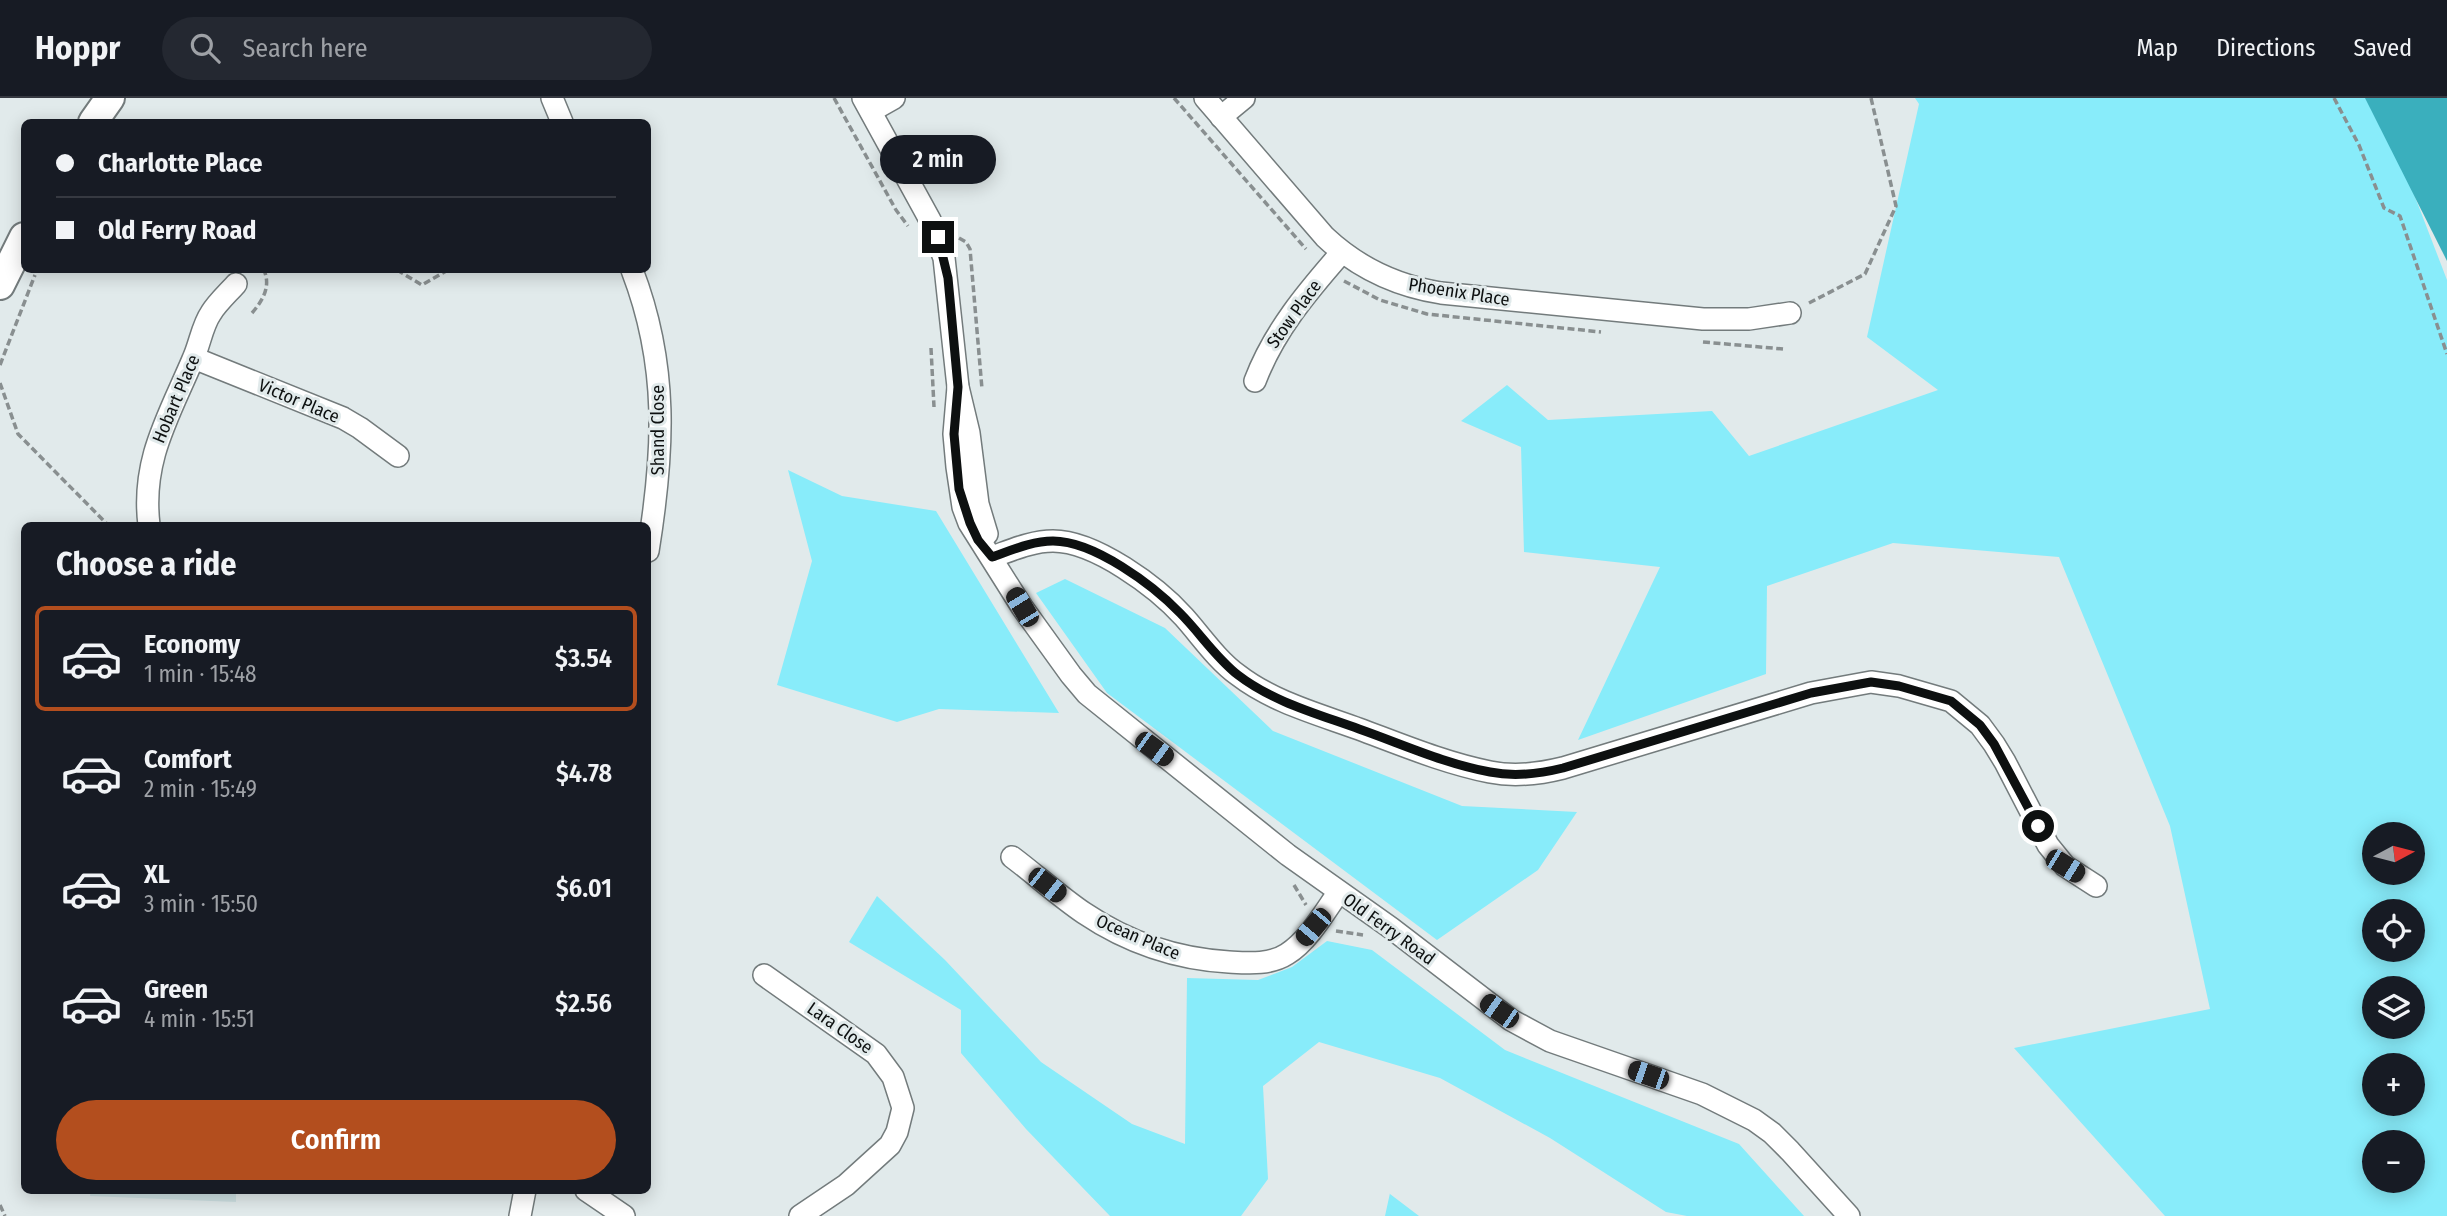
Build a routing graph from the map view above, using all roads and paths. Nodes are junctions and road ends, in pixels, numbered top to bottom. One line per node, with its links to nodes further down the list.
1 (110, 98): 11 (street)
2 (552, 98): 12 (street)
3 (834, 98): 13 (path)
4 (894, 98): 9 (street)
5 (1205, 98): 10 (street, Phoenix Place)
6 (1244, 98): 10 (street)
7 (1871, 98): 24 (path)
8 (2334, 98): 26 (path)
9 (867, 104): 36 (street, Old Ferry Road)
10 (1221, 117): 15 (street, Phoenix Place)
11 (95, 119)
12 (561, 119)
13 (913, 232)
14 (21, 243): 22 (street)
15 (1342, 252): 24 (street, Phoenix Place); 29 (street, Stow Place)
16 (36, 273): 28 (path)
17 (265, 273): 23 (path)
18 (402, 273): 19 (path)
19 (443, 273)
20 (633, 273): 35 (street, Shand Close)
21 (236, 284): 27 (street, Hobart Place)
22 (0, 285)
23 (251, 313)
24 (1790, 313)
25 (931, 343): 31 (path)
26 (2447, 354)
27 (194, 358): 32 (street, Victor Place); 34 (street, Hobart Place)
28 (0, 365)
29 (1255, 381)
30 (0, 383): 33 (path)
31 (934, 412)
32 (398, 456)
33 (105, 522)
34 (149, 522)
35 (651, 529)
36 (992, 557): 39 (street); 40 (street, Old Ferry Road)
37 (1012, 857): 41 (street, Ocean Place)
38 (1290, 879): 41 (path)
39 (2096, 886)
40 (1338, 893): 41 (street, Ocean Place); 51 (street, Old Ferry Road)
41 (1319, 919): 42 (path)
42 (1367, 936)
43 (764, 975): 50 (street, Lara Close)
44 (525, 1194): 48 (street)
45 (592, 1194): 49 (street)
46 (0, 1205): 47 (path)
47 (5, 1216)
48 (520, 1216)
49 (624, 1216)
50 (800, 1216)
51 (1849, 1216)

